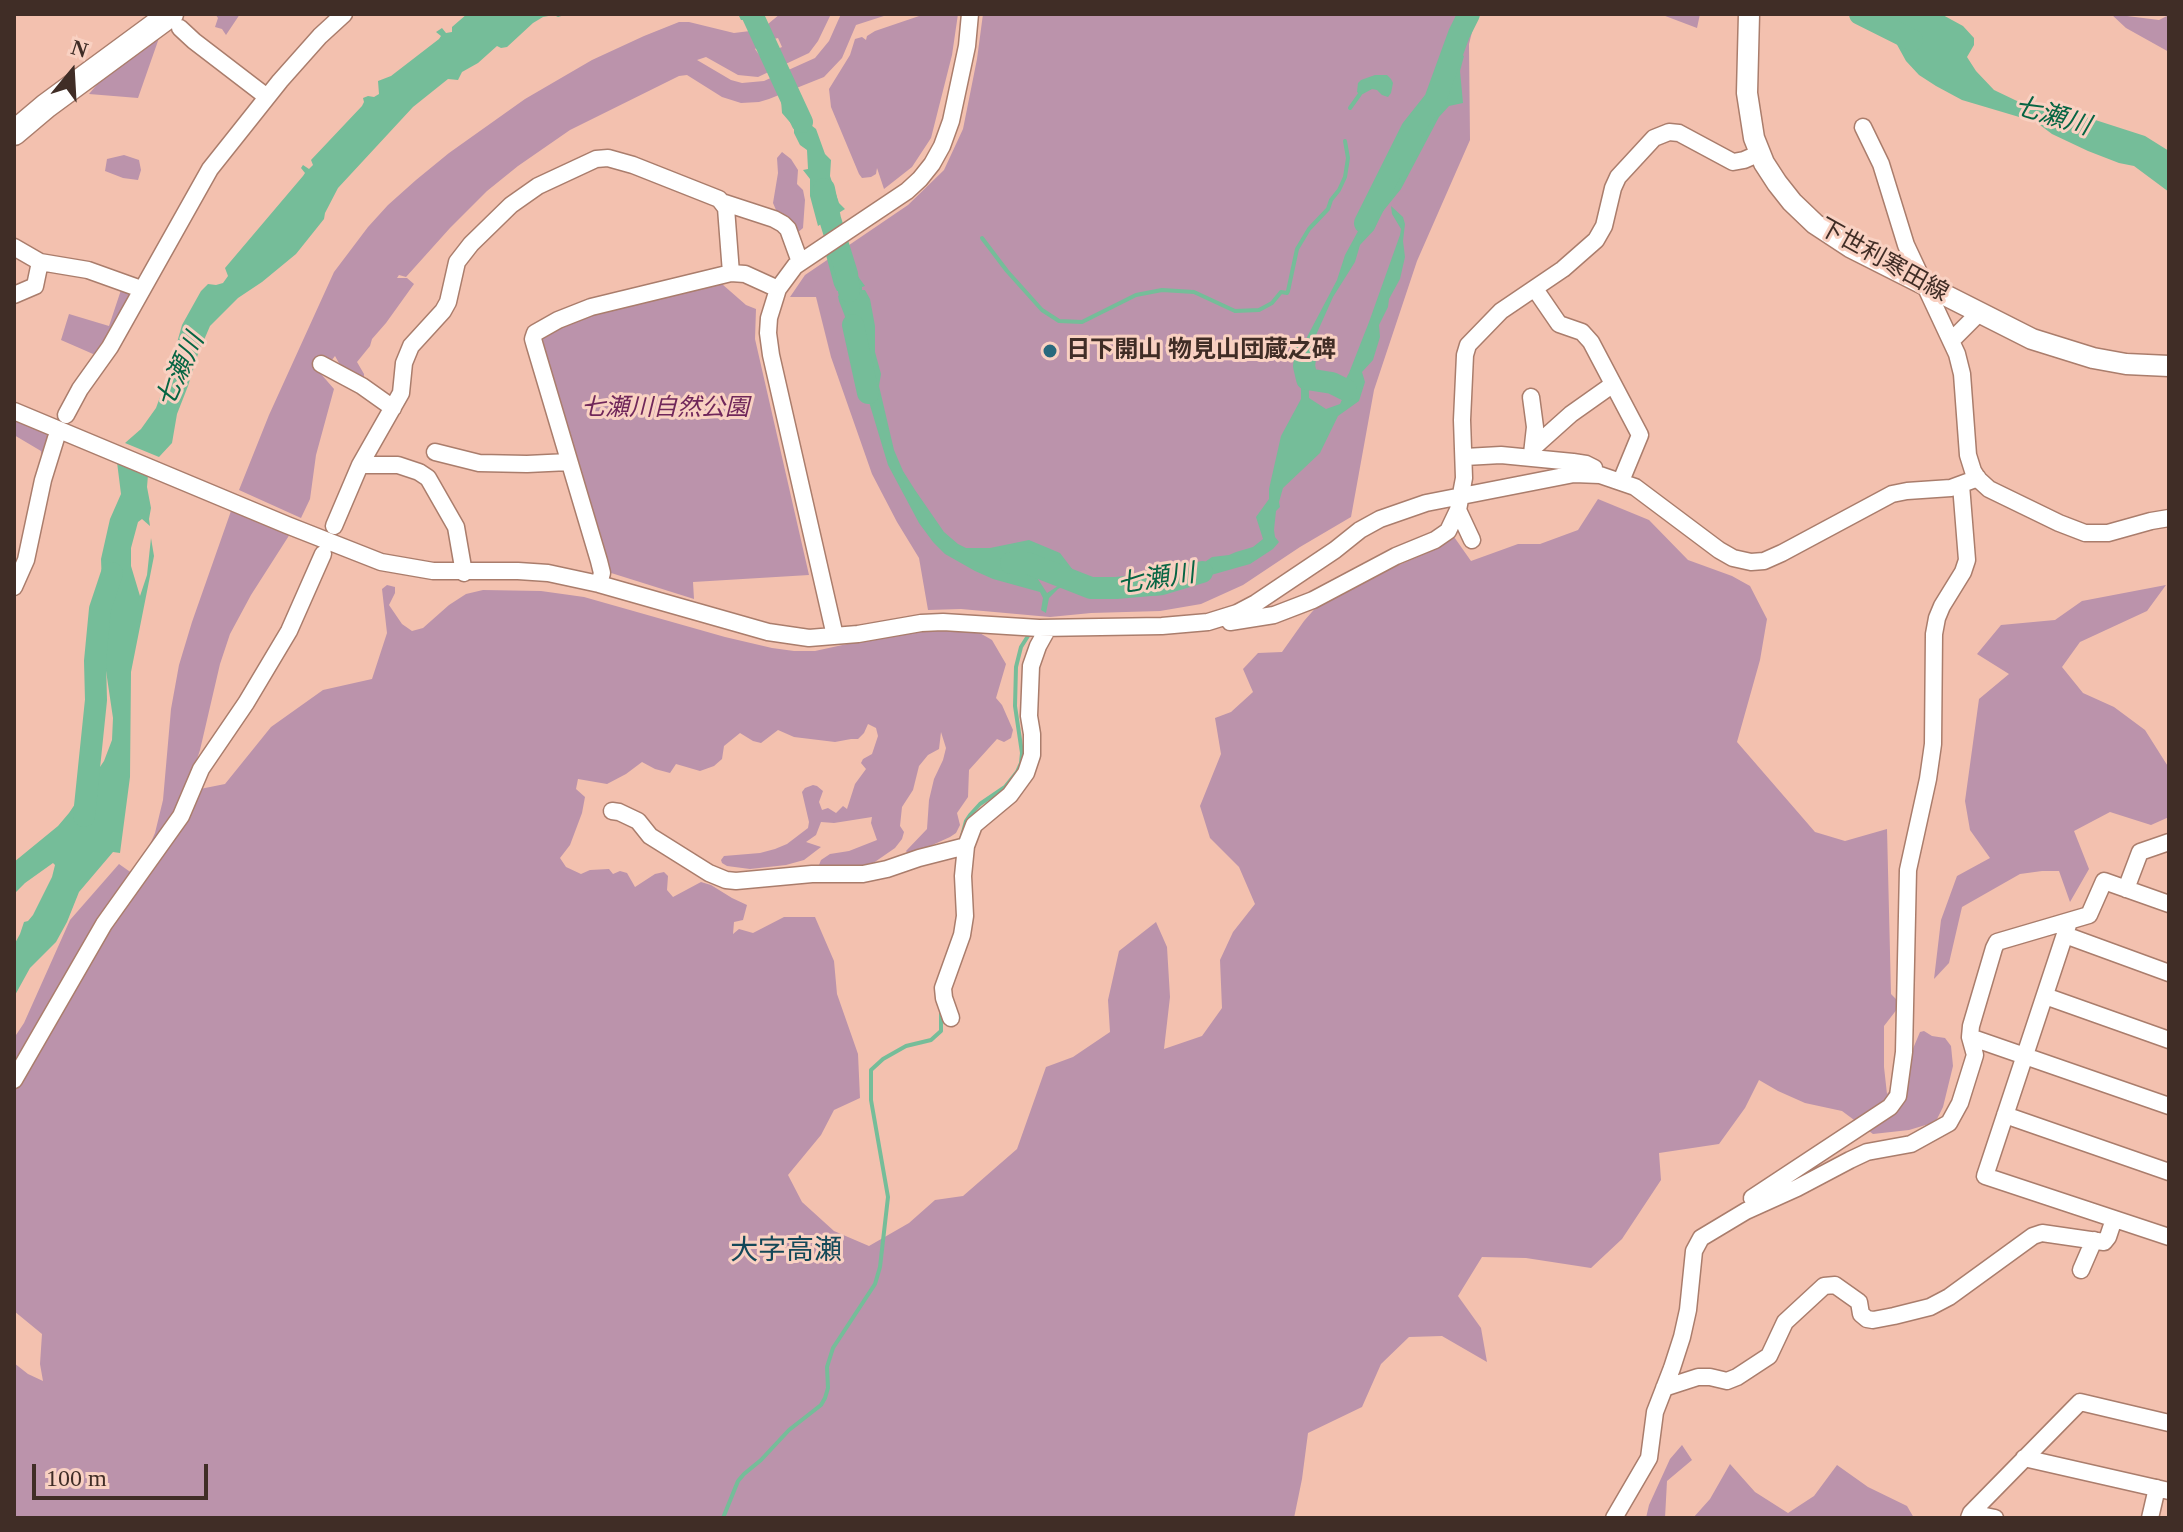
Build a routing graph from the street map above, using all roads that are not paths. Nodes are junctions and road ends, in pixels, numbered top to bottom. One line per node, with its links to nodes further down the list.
1 (970, 14): 12 (street)
2 (1749, 14): 8 (main road, 下世利寒田線)
3 (337, 17): 5 (street)
4 (175, 21): 5 (street); 7 (highway)
5 (267, 97): 15 (street)
6 (1863, 127): 14 (street)
7 (14, 133)
8 (1760, 153): 14 (main road, 下世利寒田線); 17 (street)
9 (722, 202): 12 (street); 13 (street); 25 (street)
10 (14, 247): 11 (street)
11 (40, 262): 15 (street); 18 (street)
12 (800, 262): 16 (street)
13 (731, 273): 16 (street); 32 (street)
14 (1924, 285): 19 (main road, 下世利寒田線); 20 (street)
15 (141, 289): 27 (street)
16 (778, 289): 48 (street)
17 (1535, 289): 23 (street); 31 (street)
18 (14, 295)
19 (1979, 313): 20 (street); 22 (main road, 下世利寒田線)
20 (1952, 340): 35 (street)
21 (321, 364): 25 (street)
22 (2169, 366)
23 (1612, 385): 30 (street); 36 (street)
24 (1531, 397): 30 (street)
25 (393, 408): 33 (street)
26 (14, 411): 43 (street)
27 (66, 415)
28 (56, 438): 45 (street)
29 (435, 452): 32 (street)
30 (1532, 453): 31 (street); 34 (street)
31 (1465, 457): 38 (street)
32 (569, 462): 44 (street)
33 (360, 465): 40 (street); 43 (street)
34 (1594, 474): 36 (street); 38 (street)
35 (1978, 478): 37 (street); 39 (street)
36 (1621, 481): 37 (street)
37 (1961, 485): 67 (street)
38 (1460, 503): 41 (street); 46 (street); 46 (street)
39 (2166, 518)
40 (334, 526)
41 (1472, 540)
42 (323, 554): 61 (street)
43 (464, 573): 44 (street)
44 (599, 584): 48 (street)
45 (14, 587)
46 (1208, 622): 47 (street)
47 (1048, 628): 48 (street); 51 (street)
48 (835, 636)
49 (612, 811): 51 (street)
50 (2169, 842): 52 (street)
51 (966, 846): 57 (street)
52 (2126, 889): 53 (street); 54 (street)
53 (2169, 904)
54 (2067, 929): 55 (street); 56 (street); 58 (street)
55 (2169, 973)
56 (2045, 996): 59 (street); 60 (street)
57 (951, 1018)
58 (1970, 1037): 60 (street); 67 (street)
59 (2169, 1040)
60 (2025, 1056): 62 (street); 63 (street)
61 (14, 1080)
62 (2169, 1106)
63 (2005, 1115): 64 (street); 65 (street)
64 (2169, 1172)
65 (2114, 1219): 66 (street); 68 (street)
66 (2169, 1237)
67 (1701, 1238): 70 (street)
68 (2094, 1240): 69 (street); 70 (street)
69 (2081, 1270)
70 (1664, 1388): 75 (street)
71 (2169, 1423): 72 (street)
72 (2024, 1458): 73 (street); 74 (street)
73 (2163, 1490): 77 (street)
74 (1970, 1515): 76 (street)
75 (1614, 1518)
76 (1995, 1518)
77 (2150, 1518)

